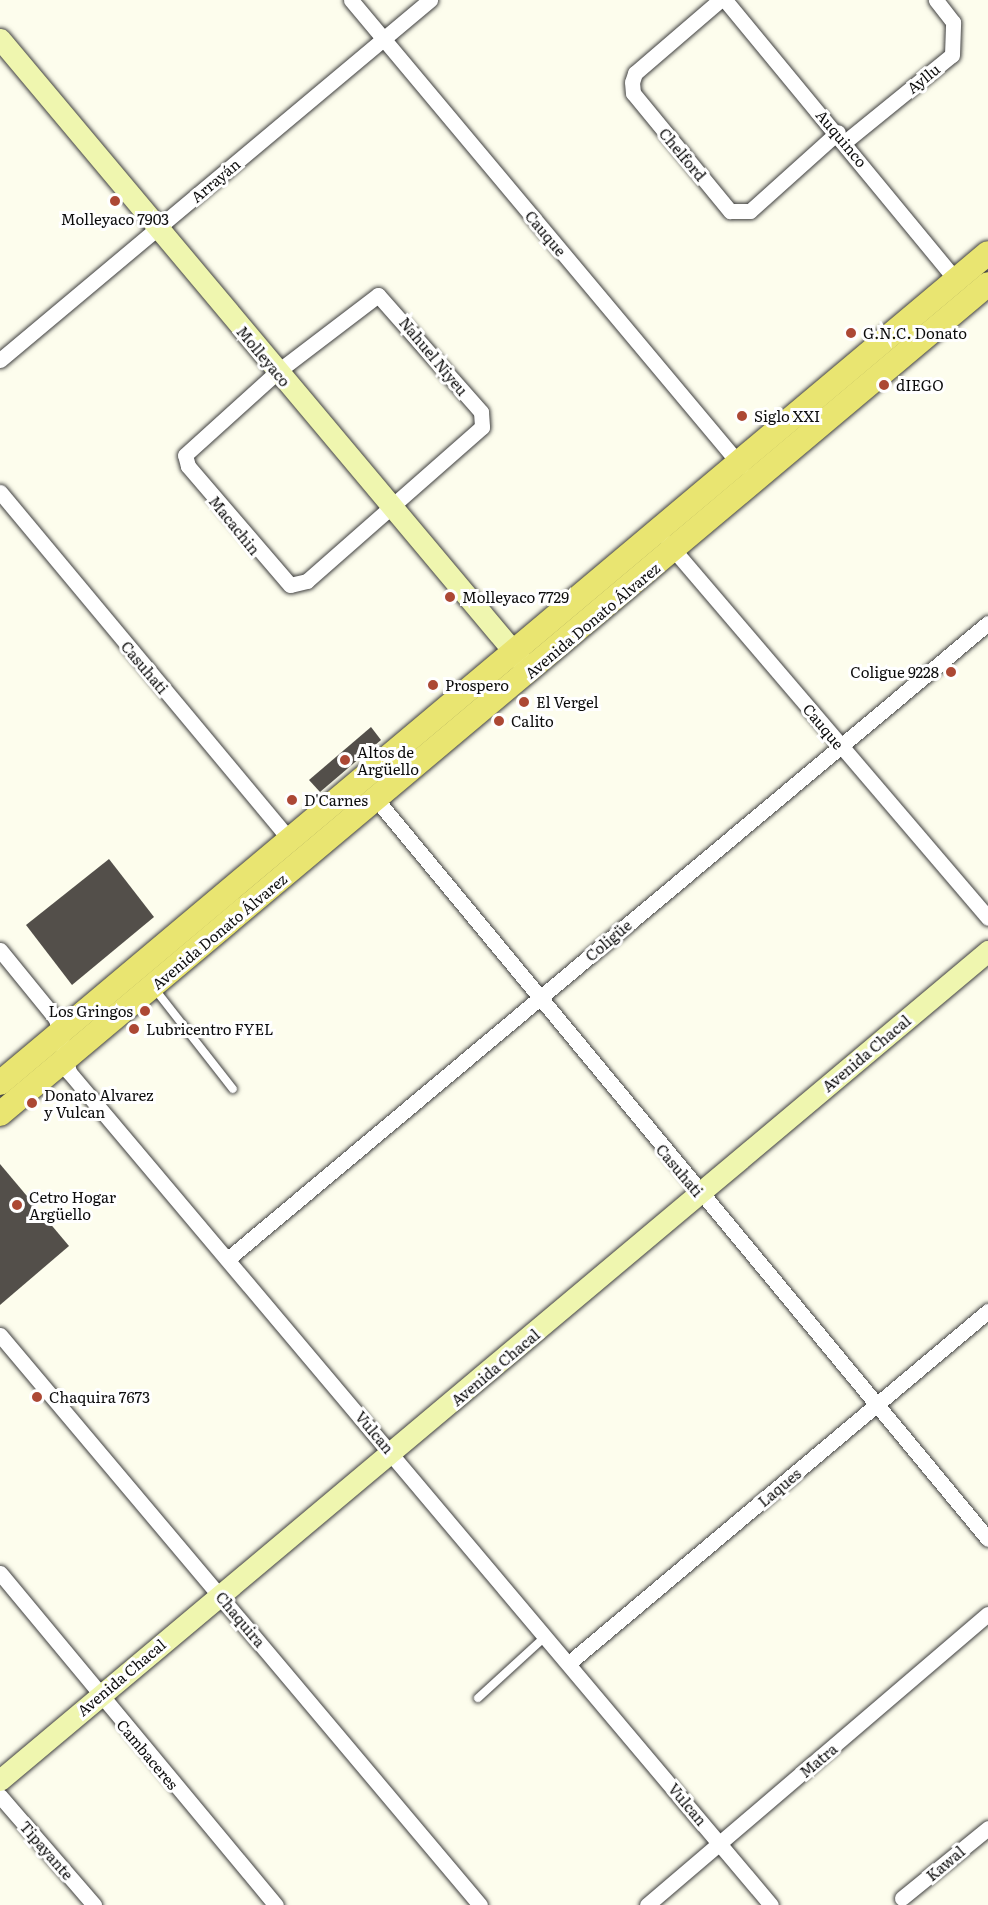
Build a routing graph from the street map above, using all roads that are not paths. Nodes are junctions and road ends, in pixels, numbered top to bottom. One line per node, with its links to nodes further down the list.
1 (351, 0): 6 (street, Cauque)
2 (430, 0): 6 (street, Arrayán)
3 (722, 0): 7 (street, Auquinco); 7 (street, Chelford)
4 (936, 0): 7 (street, Ayllu)
5 (0, 39): 8 (main road, Molleyaco)
6 (384, 39): 8 (street, Arrayán); 14 (street, Cauque)
7 (842, 137): 10 (street, Auquinco)
8 (158, 228): 12 (street, Arrayán); 13 (main road, Molleyaco)
9 (988, 253): 10 (main road, Avenida Donato Álvarez)
10 (956, 280): 14 (main road, Avenida Donato Álvarez)
11 (985, 291): 17 (main road, Avenida Donato Álvarez)
12 (0, 360)
13 (277, 372): 16 (main road, Molleyaco); 16 (street, Nahuel Niyeu); 16 (street, Macachin)
14 (741, 466): 17 (main road, Avenida Donato Álvarez)
15 (0, 492): 22 (street, Casuhati)
16 (391, 508): 19 (main road, Molleyaco)
17 (667, 542): 19 (main road, Avenida Donato Álvarez); 20 (street, Cauque)
18 (988, 623): 20 (street, Coligüe)
19 (523, 663): 21 (main road, Avenida Donato Álvarez); 22 (main road, Avenida Donato Álvarez)
20 (841, 746): 23 (street, Cauque); 27 (street, Coligüe)
21 (376, 799): 26 (main road, Avenida Donato Álvarez); 27 (street, Casuhati)
22 (291, 841): 28 (main road, Avenida Donato Álvarez)
23 (988, 918)
24 (0, 951): 28 (street)
25 (988, 951): 33 (main road, Avenida Chacal)
26 (153, 987): 29 (main road, Avenida Donato Álvarez); 31 (lane)
27 (537, 999): 33 (street, Casuhati); 34 (street, Coligüe)
28 (62, 1031): 29 (street); 30 (main road, Avenida Donato Álvarez)
29 (64, 1062): 32 (main road, Avenida Donato Álvarez); 34 (street, Vulcan)
30 (0, 1083)
31 (233, 1089)
32 (0, 1114)
33 (699, 1193): 37 (street, Casuhati); 38 (main road, Avenida Chacal)
34 (230, 1257): 38 (street, Vulcan)
35 (988, 1311): 37 (street, Laques)
36 (0, 1335): 41 (street, Chaquira)
37 (877, 1405): 39 (street, Casuhati); 44 (street, Laques)
38 (393, 1453): 41 (main road, Avenida Chacal); 43 (street, Vulcan)
39 (988, 1539)
40 (0, 1573): 45 (street, Cambaceres)
41 (221, 1594): 45 (main road, Avenida Chacal); 54 (street, Chaquira)
42 (988, 1614): 50 (street, Matra)
43 (547, 1635): 44 (street, Vulcan); 46 (lane)
44 (570, 1662): 50 (street, Vulcan)
45 (99, 1695): 47 (main road, Avenida Chacal); 53 (street, Cambaceres)
46 (478, 1698)
47 (0, 1780)
48 (0, 1796): 52 (street, Tipayante)
49 (988, 1828): 51 (street, Kawal)
50 (721, 1842): 55 (street, Matra); 56 (street, Vulcan)
51 (902, 1898)
52 (94, 1905)
53 (276, 1905)
54 (480, 1905)
55 (647, 1905)
56 (771, 1905)

